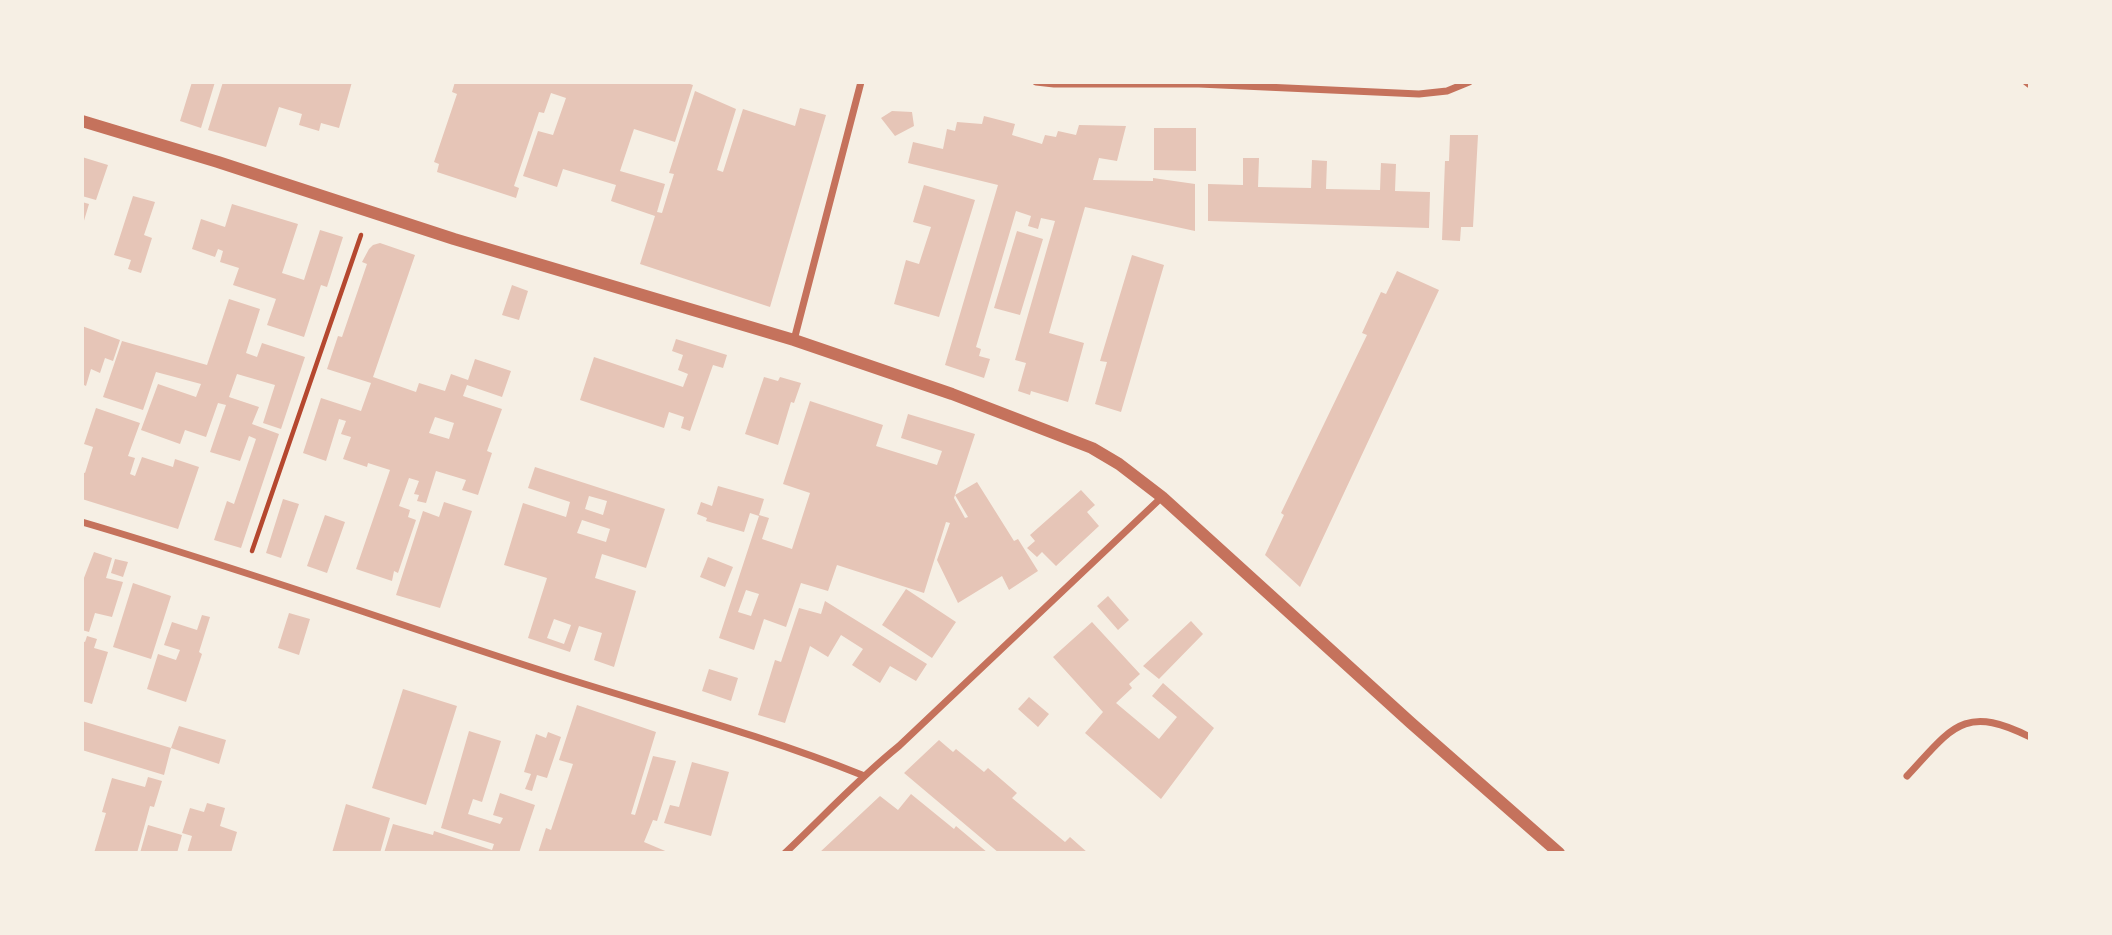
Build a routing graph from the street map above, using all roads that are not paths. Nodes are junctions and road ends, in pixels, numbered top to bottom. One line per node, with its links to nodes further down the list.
1 (860, 82): 6 (street)
2 (1036, 82): 4 (street)
3 (1469, 82): 4 (street)
4 (1199, 83)
5 (82, 121): 6 (street)
6 (794, 340): 7 (street)
7 (1162, 497): 10 (street); 13 (street)
8 (82, 522): 10 (street)
9 (2030, 737): 11 (street)
10 (862, 775): 12 (street)
11 (1907, 776)
12 (785, 853)
13 (1559, 853)

